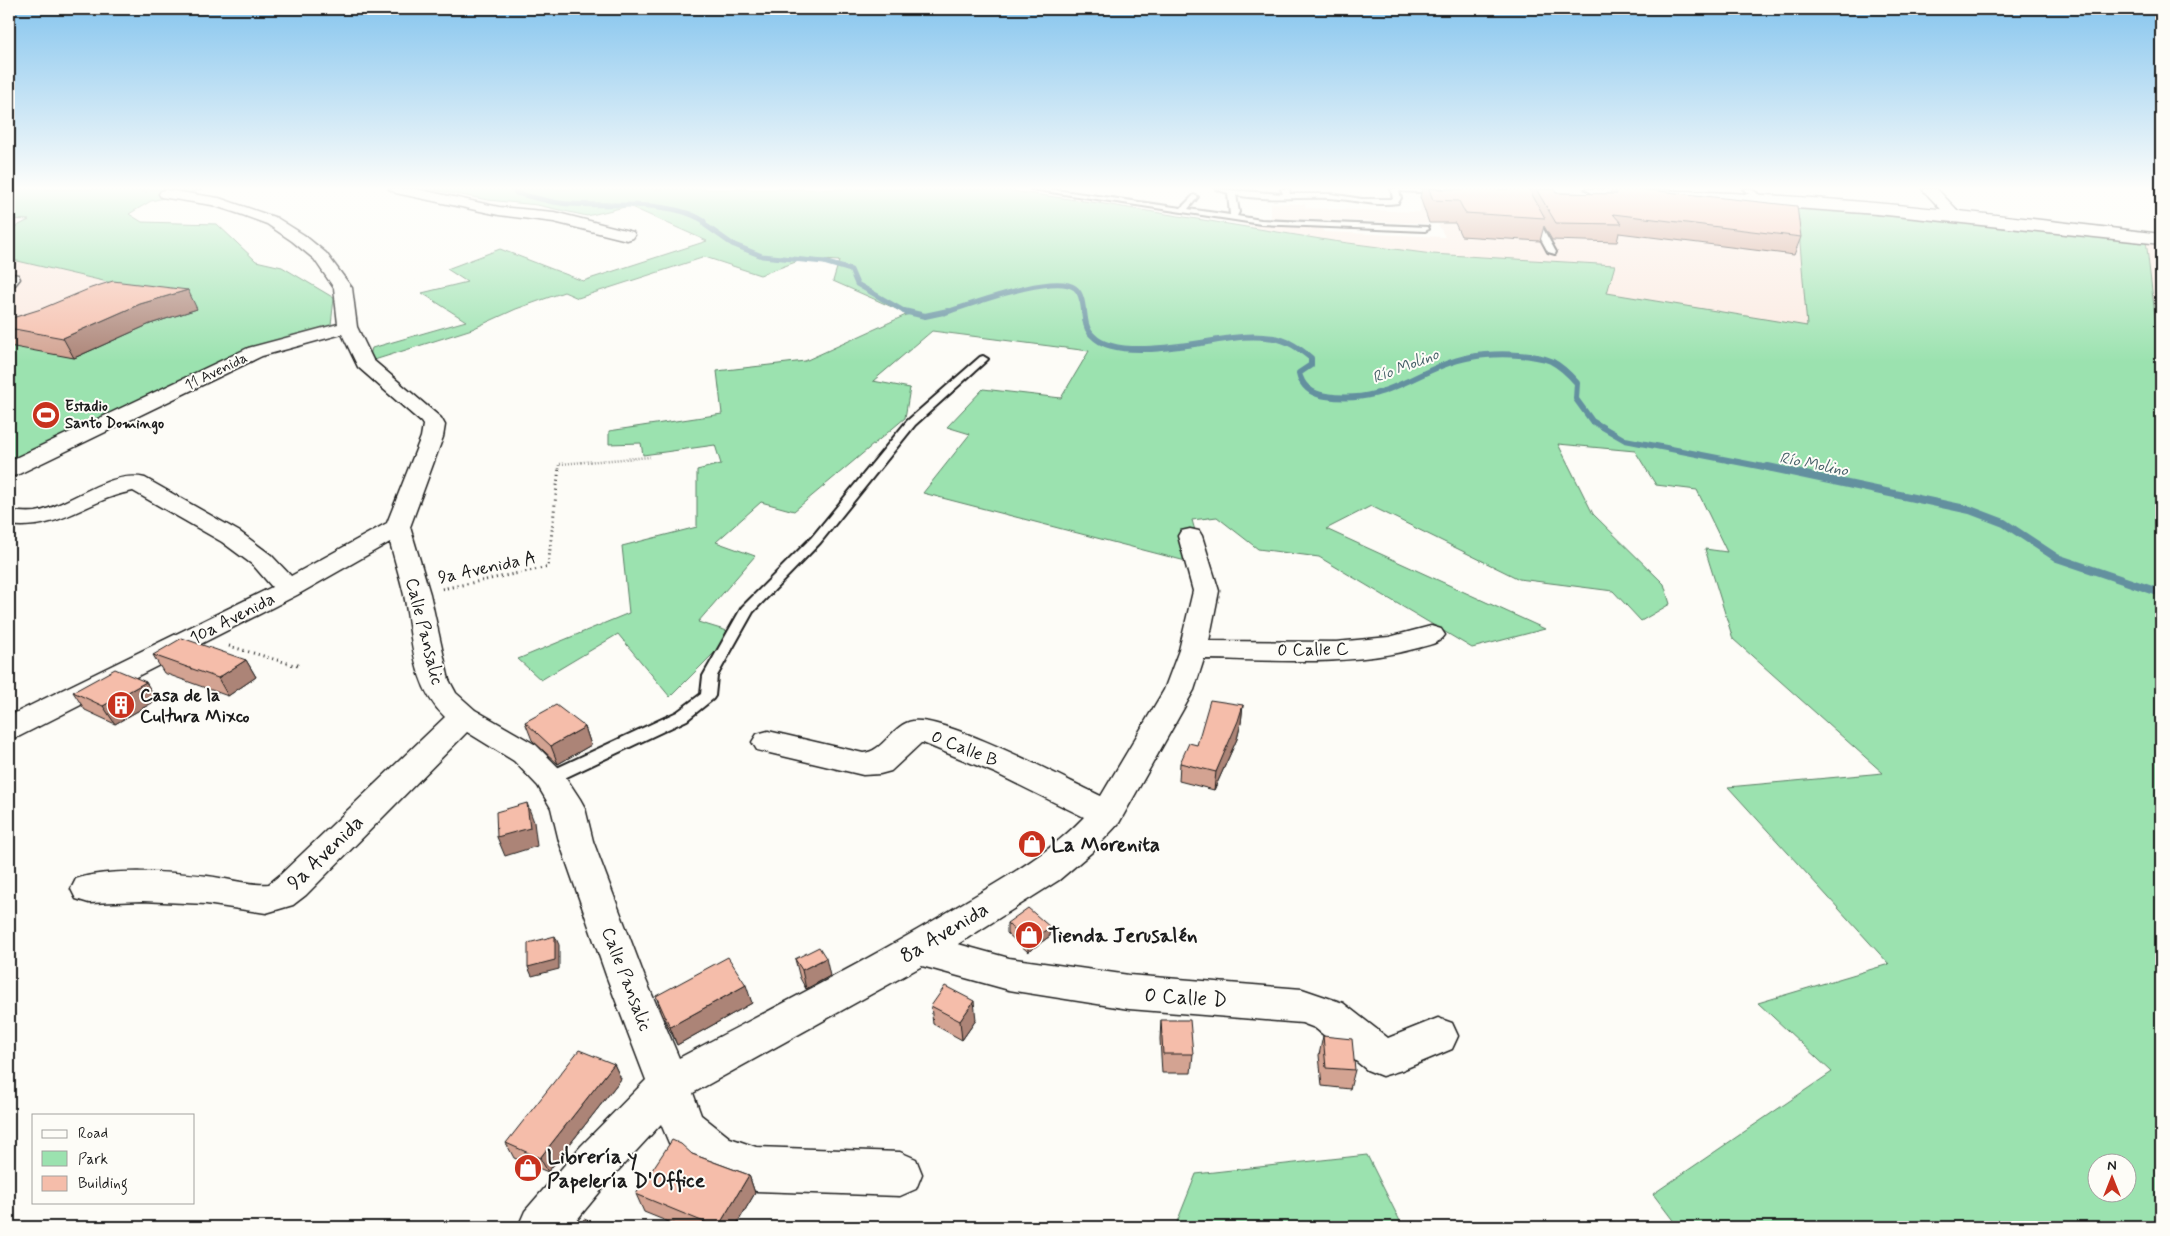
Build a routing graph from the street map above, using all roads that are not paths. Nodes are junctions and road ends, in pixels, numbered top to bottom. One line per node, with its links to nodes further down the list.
1 (309, 247): 4 (street)
2 (1549, 247): 3 (lane)
3 (1552, 252)
4 (348, 327): 6 (street, 11 Avenida); 8 (street)
5 (983, 359): 16 (lane)
6 (9, 470)
7 (9, 518): 10 (street)
8 (398, 527): 10 (street, 10a Avenida); 13 (street, Calle Pansalic)
9 (1190, 536): 12 (street, 8a Avenida)
10 (288, 590): 14 (street, 10a Avenida)
11 (1431, 635): 12 (street, 0 Calle C)
12 (1193, 650): 17 (street, 8a Avenida)
13 (464, 717): 16 (street, Calle Pansalic); 18 (street, 9a Avenida)
14 (9, 729)
15 (768, 742): 17 (street, 0 Calle B)
16 (550, 778): 21 (street, Calle Pansalic)
17 (1107, 814): 19 (street, 8a Avenida)
18 (89, 889)
19 (919, 949): 20 (street, 0 Calle D); 21 (street, 8a Avenida)
20 (1438, 1036)
21 (670, 1085): 22 (street, Calle Pansalic); 23 (street, 8a Avenida)
22 (900, 1174)
23 (541, 1227)

